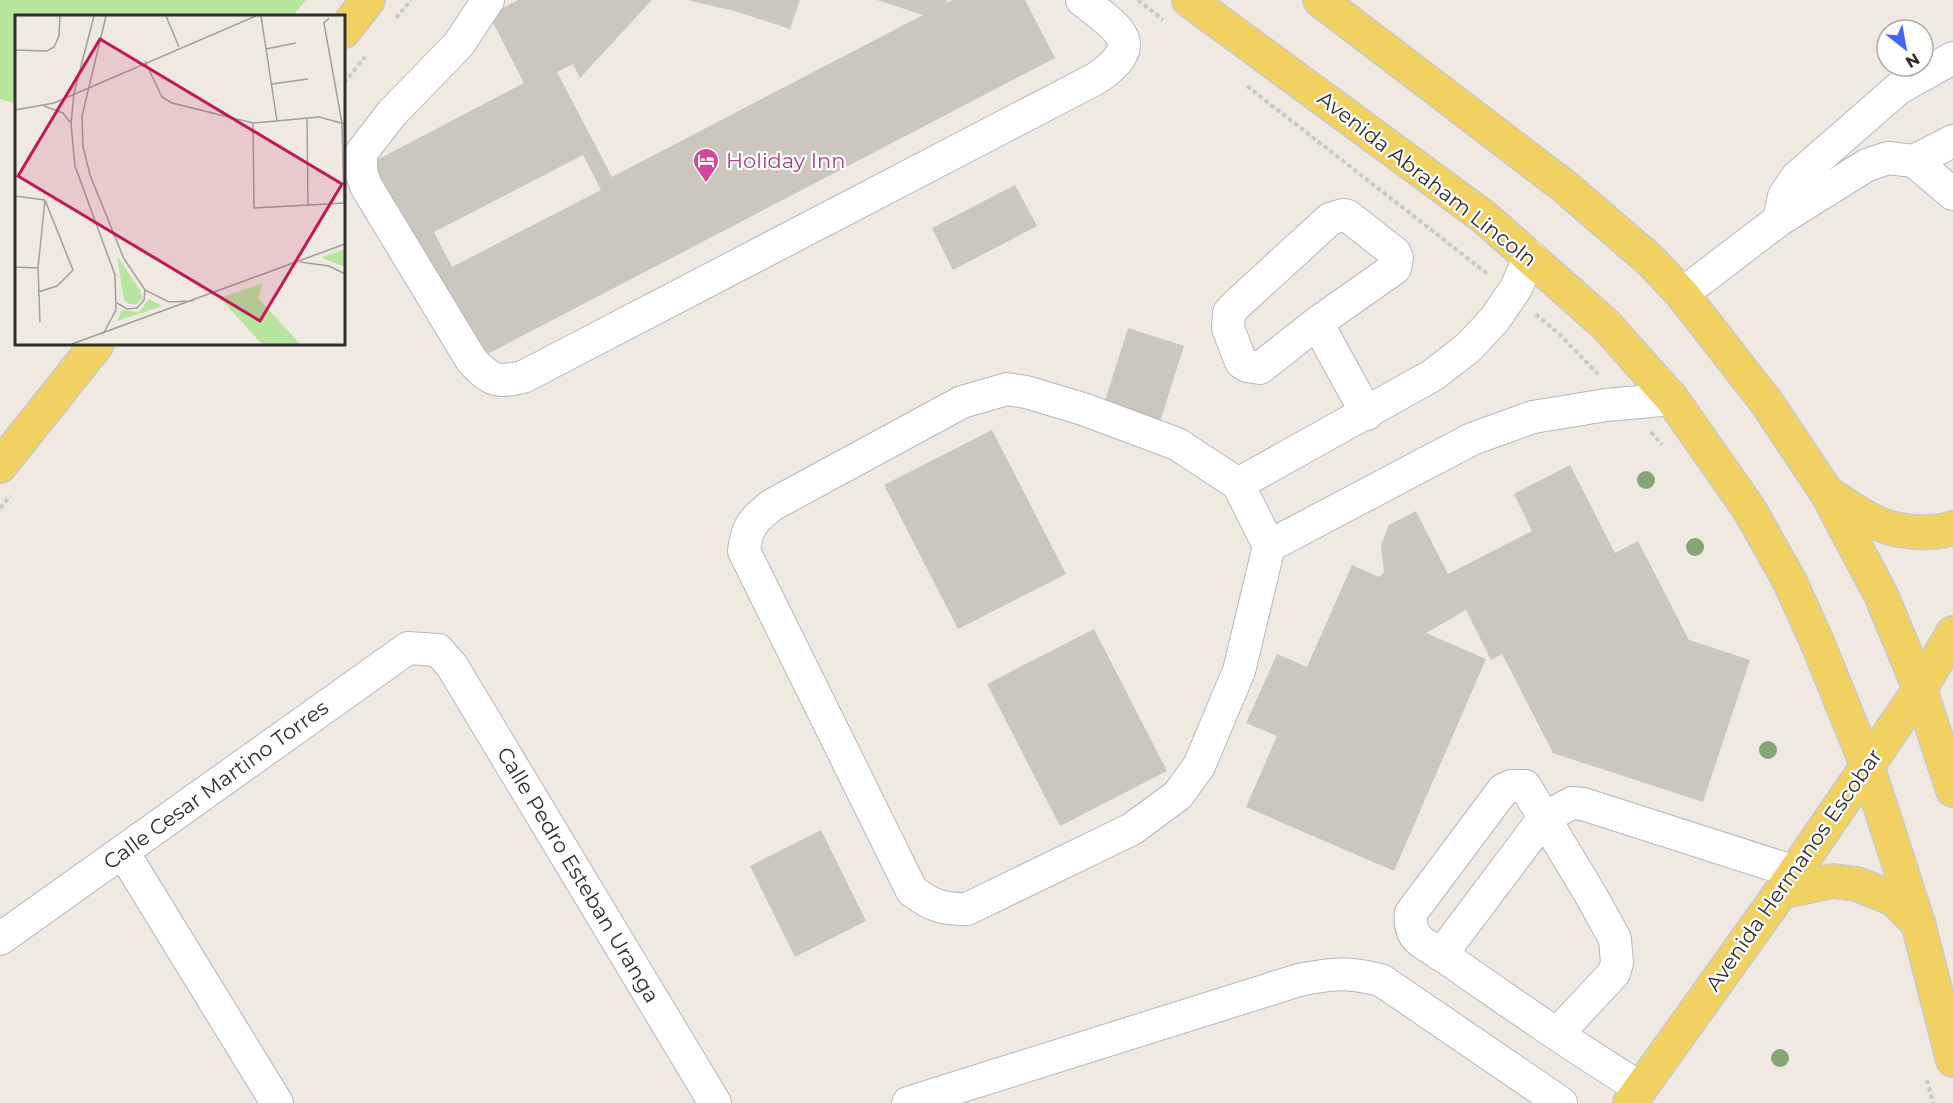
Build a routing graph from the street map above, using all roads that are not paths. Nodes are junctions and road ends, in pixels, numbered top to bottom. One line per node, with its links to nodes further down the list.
1 (368, 0): 6 (main road)
2 (488, 0): 3 (street)
3 (1082, 0)
4 (1320, 0): 13 (main road)
5 (1177, 11): 12 (main road, Avenida Abraham Lincoln)
6 (345, 30)
7 (1953, 58): 11 (street)
8 (1953, 141): 9 (street)
9 (1914, 161): 10 (street); 11 (street)
10 (1953, 194)
11 (1779, 220): 13 (street)
12 (1530, 256): 16 (main road, Avenida Abraham Lincoln); 17 (street)
13 (1682, 294): 20 (main road)
14 (1317, 323): 14 (street); 17 (street)
15 (96, 345): 18 (main road)
16 (1672, 399): 22 (street); 26 (main road, Avenida Abraham Lincoln)
17 (1367, 414): 19 (street)
18 (0, 466)
19 (1238, 484): 22 (street); 22 (street)
20 (1827, 493): 21 (main road); 25 (main road)
21 (1953, 528)
22 (1269, 546)
23 (1953, 633): 25 (main road, Avenida Hermanos Escobar)
24 (438, 650): 29 (street, Calle Cesar Martino Torres); 38 (street, Calle Pedro Esteban Uranga)
25 (1920, 689): 26 (main road, Avenida Hermanos Escobar); 27 (main road)
26 (1868, 765): 30 (main road, Avenida Hermanos Escobar); 31 (main road, Avenida Abraham Lincoln)
27 (1953, 790)
28 (1544, 818): 30 (street); 33 (street); 33 (street); 34 (street)
29 (123, 852): 32 (street, Calle Cesar Martino Torres); 37 (street)
30 (1788, 882): 31 (main road); 36 (main road, Avenida Hermanos Escobar)
31 (1918, 923): 35 (main road, Avenida Abraham Lincoln)
32 (0, 939)
33 (1441, 955): 34 (street)
34 (1557, 1034): 36 (street)
35 (1939, 1065)
36 (1636, 1096)
37 (277, 1103)
38 (715, 1103)
39 (908, 1103): 40 (street)
40 (1561, 1103)

